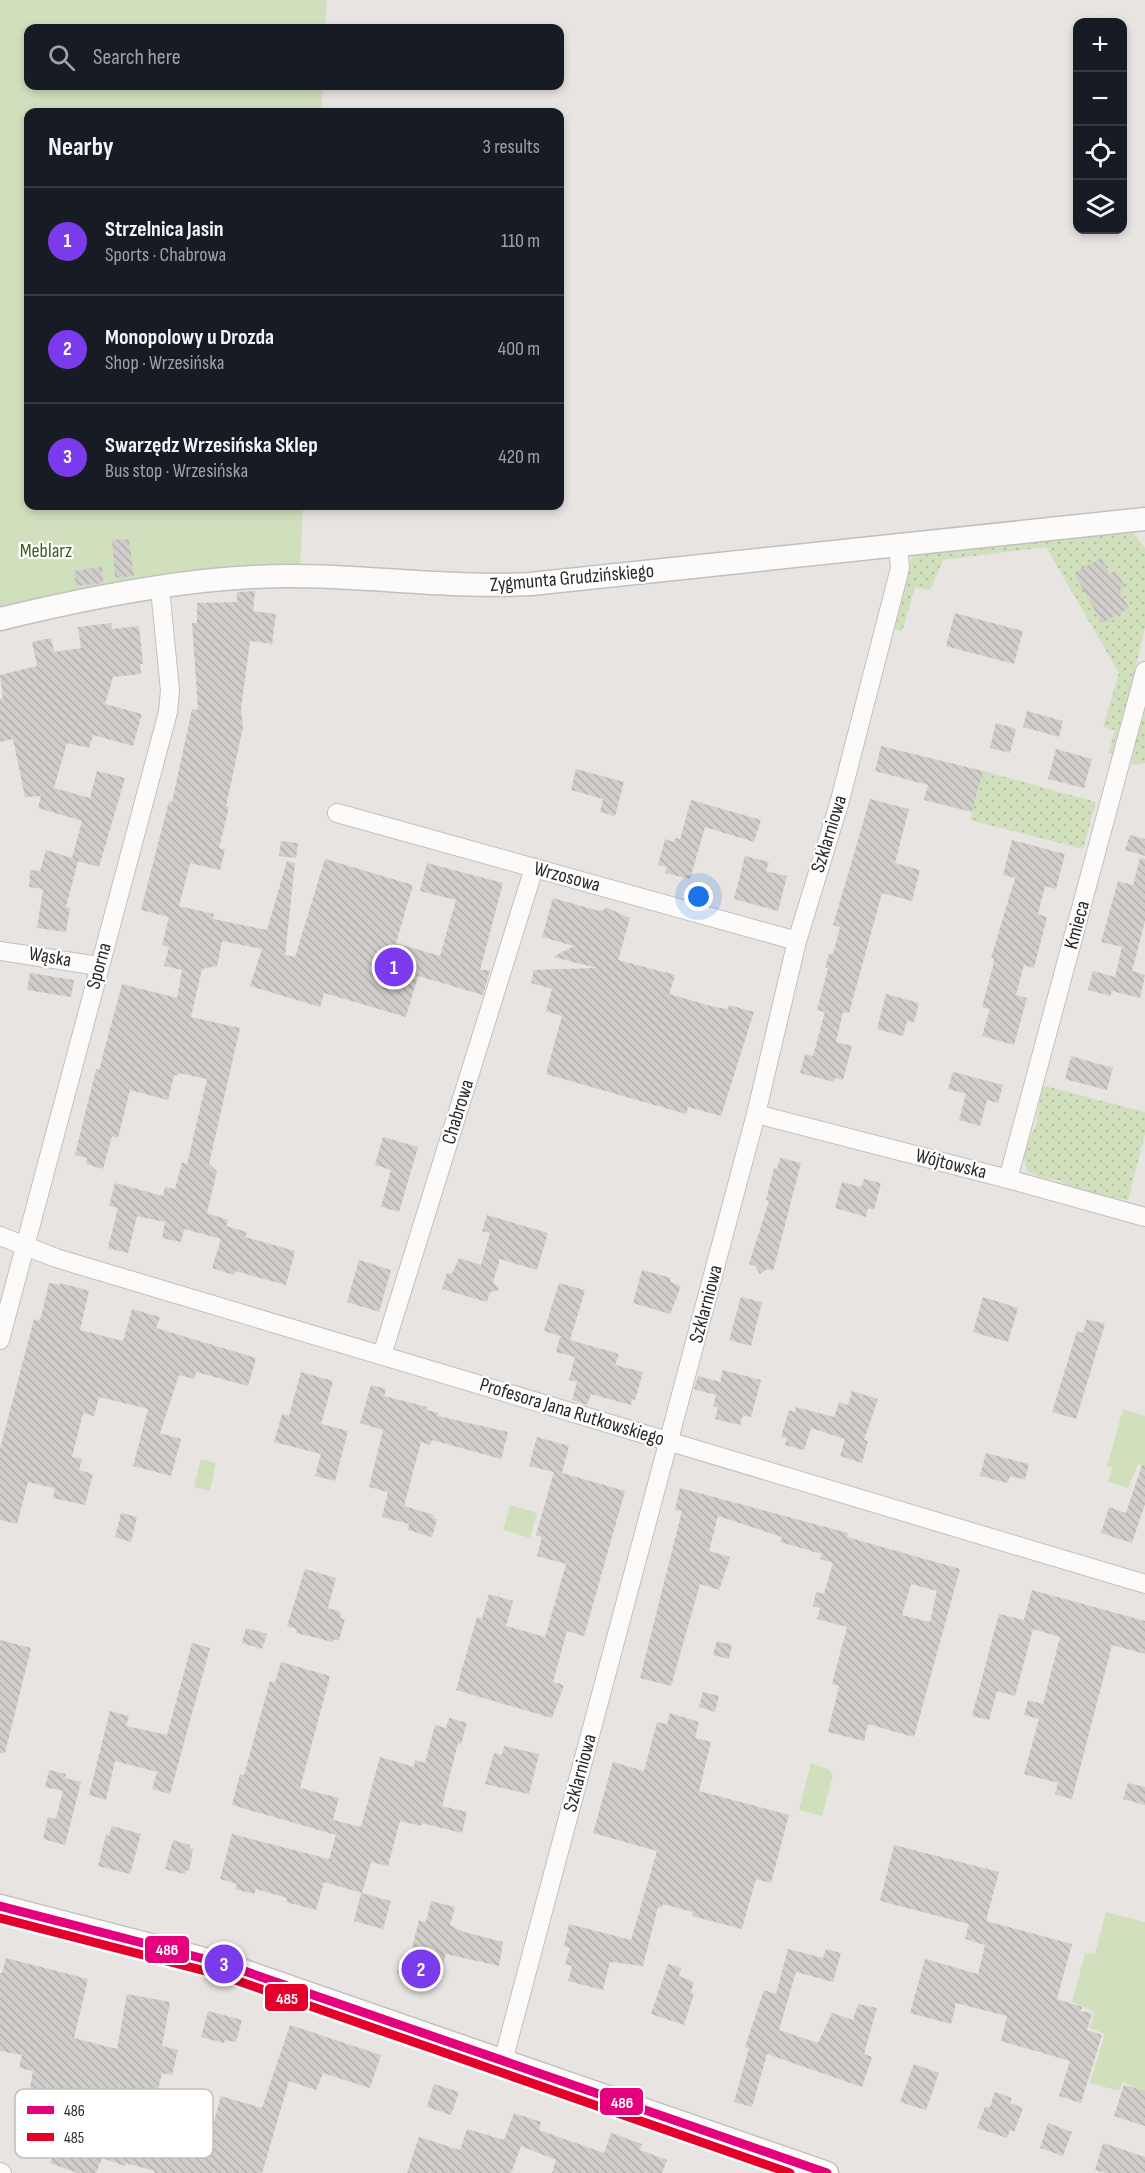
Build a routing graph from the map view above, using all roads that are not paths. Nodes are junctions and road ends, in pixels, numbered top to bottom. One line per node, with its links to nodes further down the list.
1 (1145, 519): 2 (street, Zygmunta Grudzińskiego)
2 (898, 545): 3 (street, Zygmunta Grudzińskiego); 9 (street, Szklarniowa)
3 (160, 589): 4 (street, Zygmunta Grudzińskiego); 11 (street, Sporna)
4 (0, 620)
5 (1145, 671): 6 (street, Kmieca)
6 (1139, 722): 13 (street, Kmieca)
7 (337, 813): 8 (street, Wrzosowa)
8 (534, 868): 9 (street, Wrzosowa); 18 (street, Chabrowa)
9 (797, 941): 12 (street, Szklarniowa)
10 (0, 951): 11 (street, Wąska)
11 (99, 966): 16 (street, Sporna)
12 (756, 1114): 13 (street, Wójtowska); 19 (street, Szklarniowa)
13 (1008, 1179): 14 (street, Wójtowska)
14 (1145, 1217)
15 (0, 1236): 16 (street, Profesora Jana Rutkowskiego)
16 (24, 1244): 17 (street, Sporna); 18 (street, Profesora Jana Rutkowskiego)
17 (0, 1340)
18 (382, 1355): 19 (street, Profesora Jana Rutkowskiego)
19 (670, 1441): 20 (street, Profesora Jana Rutkowskiego); 22 (street, Szklarniowa)
20 (1145, 1584)
21 (0, 1906): 22 (street)
22 (502, 2061): 23 (street)
23 (827, 2173)

